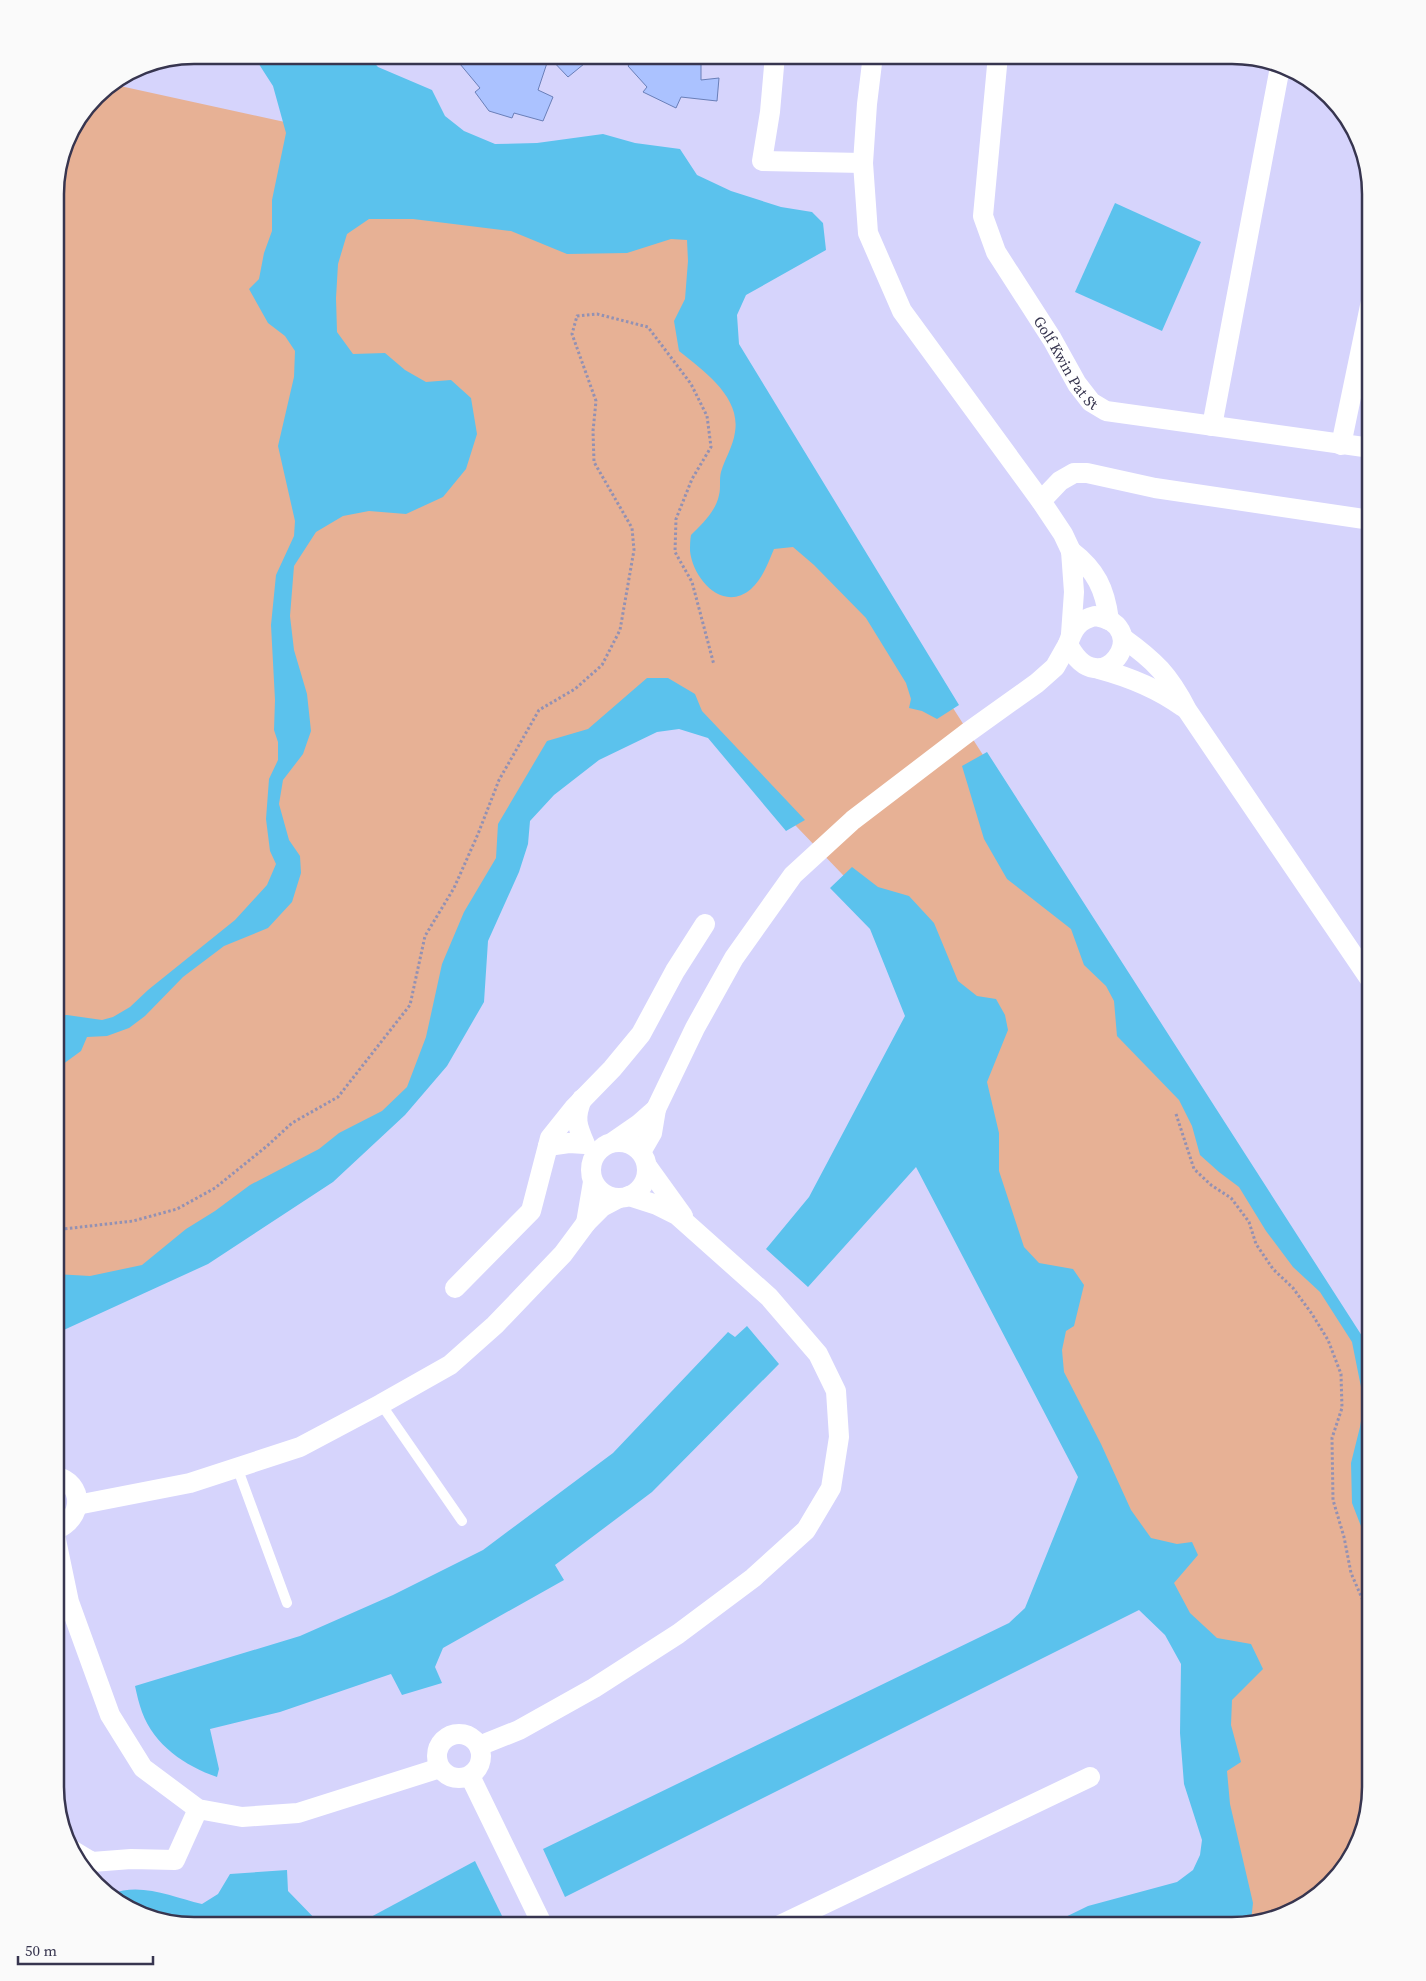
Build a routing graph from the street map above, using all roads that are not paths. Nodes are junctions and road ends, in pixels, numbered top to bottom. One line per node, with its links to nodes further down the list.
1 (774, 64): 5 (street)
2 (872, 64): 5 (street)
3 (997, 64): 7 (street, Golf Kwin Pat St)
4 (1279, 73): 7 (street)
5 (863, 163): 10 (street)
6 (1362, 344): 8 (street)
7 (1212, 426): 8 (street, Golf Kwin Pat St)
8 (1341, 445): 9 (street, Golf Kwin Pat St)
9 (1362, 447)
10 (1041, 501): 11 (street); 12 (street)
11 (1362, 519)
12 (1071, 551): 13 (street); 15 (street)
13 (1109, 620): 14 (street); 15 (street)
14 (1123, 638): 16 (street); 18 (street)
15 (1070, 639): 16 (street); 17 (street)
16 (1093, 668): 17 (street); 18 (street)
17 (1038, 683): 22 (street)
18 (1187, 710): 20 (street)
19 (705, 924): 21 (street)
20 (1362, 968)
21 (582, 1099): 24 (street); 25 (street)
22 (656, 1109): 23 (street); 26 (street)
23 (613, 1142): 25 (street); 26 (street)
24 (548, 1146): 25 (street); 31 (street)
25 (589, 1150): 27 (street)
26 (644, 1159): 28 (street); 30 (street)
27 (593, 1182): 28 (street); 29 (street)
28 (624, 1197): 29 (street); 30 (street)
29 (586, 1224): 32 (street)
30 (695, 1231): 40 (street)
31 (455, 1288)
32 (381, 1404): 33 (street); 36 (lane)
33 (237, 1468): 35 (street); 39 (lane)
34 (64, 1479): 35 (street)
35 (77, 1505): 37 (street)
36 (462, 1521)
37 (64, 1526)
38 (64, 1578): 44 (street)
39 (287, 1603)
40 (479, 1746): 41 (street); 42 (street)
41 (440, 1768): 42 (street); 44 (street)
42 (470, 1776): 46 (street)
43 (1090, 1777): 47 (street)
44 (198, 1809): 45 (street)
45 (85, 1858)
46 (539, 1917)
47 (797, 1917)

